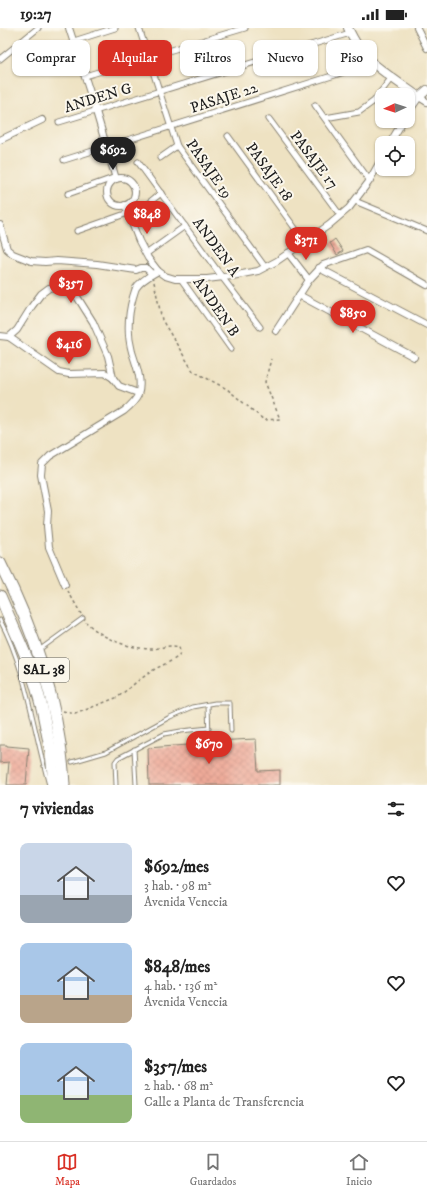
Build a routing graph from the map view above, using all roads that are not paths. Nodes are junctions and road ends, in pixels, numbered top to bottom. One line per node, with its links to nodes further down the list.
1 (38, 28): 14 (street)
2 (69, 28): 8 (street)
3 (115, 28): 9 (street)
4 (139, 28): 10 (street, PASAJE 19)
5 (245, 28): 13 (street)
6 (416, 28): 12 (street)
7 (349, 31): 11 (street); 21 (street, ANDEN G)
8 (74, 40)
9 (77, 40)
10 (143, 40)
11 (355, 40)
12 (427, 48)
13 (172, 50)
14 (0, 59)
15 (377, 65): 19 (street)
16 (85, 76): 26 (street)
17 (154, 76): 21 (street, PASAJE 19)
18 (332, 76): 31 (street, PASAJE 22)
19 (392, 77): 22 (street); 27 (street)
20 (427, 90): 22 (street)
21 (159, 92): 26 (street, ANDEN G); 31 (street, PASAJE 19)
22 (418, 97): 23 (street); 24 (street)
23 (415, 102)
24 (427, 102)
25 (315, 105): 27 (street)
26 (96, 111): 30 (street, ANDEN G); 35 (street)
27 (325, 118): 41 (street)
28 (269, 119): 47 (street, PASAJE 17)
29 (42, 120): 33 (street)
30 (60, 122)
31 (171, 127): 34 (street, PASAJE 19); 35 (street, PASAJE 22)
32 (228, 136): 52 (street, PASAJE 18)
33 (0, 140)
34 (177, 146): 36 (street); 57 (street, PASAJE 19)
35 (107, 147): 37 (street, PASAJE 22); 40 (street)
36 (160, 158)
37 (64, 160)
38 (138, 162): 42 (street, ANDEN A)
39 (375, 171): 41 (street)
40 (116, 178): 43 (street); 45 (street); 45 (street)
41 (370, 181): 44 (street)
42 (161, 193): 46 (street); 49 (street, ANDEN A)
43 (68, 194)
44 (355, 201): 47 (street); 51 (street)
45 (125, 205): 46 (street)
46 (129, 215): 50 (street); 56 (street)
47 (340, 215): 52 (street)
48 (0, 225): 53 (street)
49 (185, 226): 56 (street); 60 (street, ANDEN A)
50 (77, 231)
51 (427, 231)
52 (304, 242): 55 (street)
53 (7, 249): 54 (street); 59 (street)
54 (0, 253)
55 (288, 253): 57 (street); 62 (street)
56 (146, 254): 59 (street)
57 (265, 267): 60 (street)
58 (319, 268): 62 (street); 63 (street); 65 (street)
59 (155, 272): 61 (street); 73 (street)
60 (222, 277): 61 (street); 66 (street, ANDEN A)
61 (181, 279): 70 (street, ANDEN B)
62 (309, 280): 64 (street)
63 (427, 285)
64 (300, 295): 67 (street); 71 (street)
65 (427, 325)
66 (260, 326)
67 (276, 330)
68 (0, 336): 69 (street)
69 (9, 337): 72 (street); 72 (street)
70 (231, 349)
71 (414, 357)
72 (113, 378): 73 (street)
73 (138, 394): 75 (street)
74 (0, 563): 79 (highway, SAL 38)
75 (65, 585)
76 (0, 596): 87 (highway, SAL 38)
77 (83, 618): 79 (lane)
78 (1, 622): 86 (lane)
79 (38, 651): 88 (highway, SAL 38)
80 (208, 705): 81 (lane); 82 (lane); 85 (lane)
81 (209, 728): 83 (lane); 84 (lane)
82 (231, 731)
83 (209, 737)
84 (134, 749): 89 (lane); 90 (lane)
85 (72, 762)
86 (49, 785)
87 (54, 785)
88 (64, 785)
89 (116, 785)
90 (136, 785)

